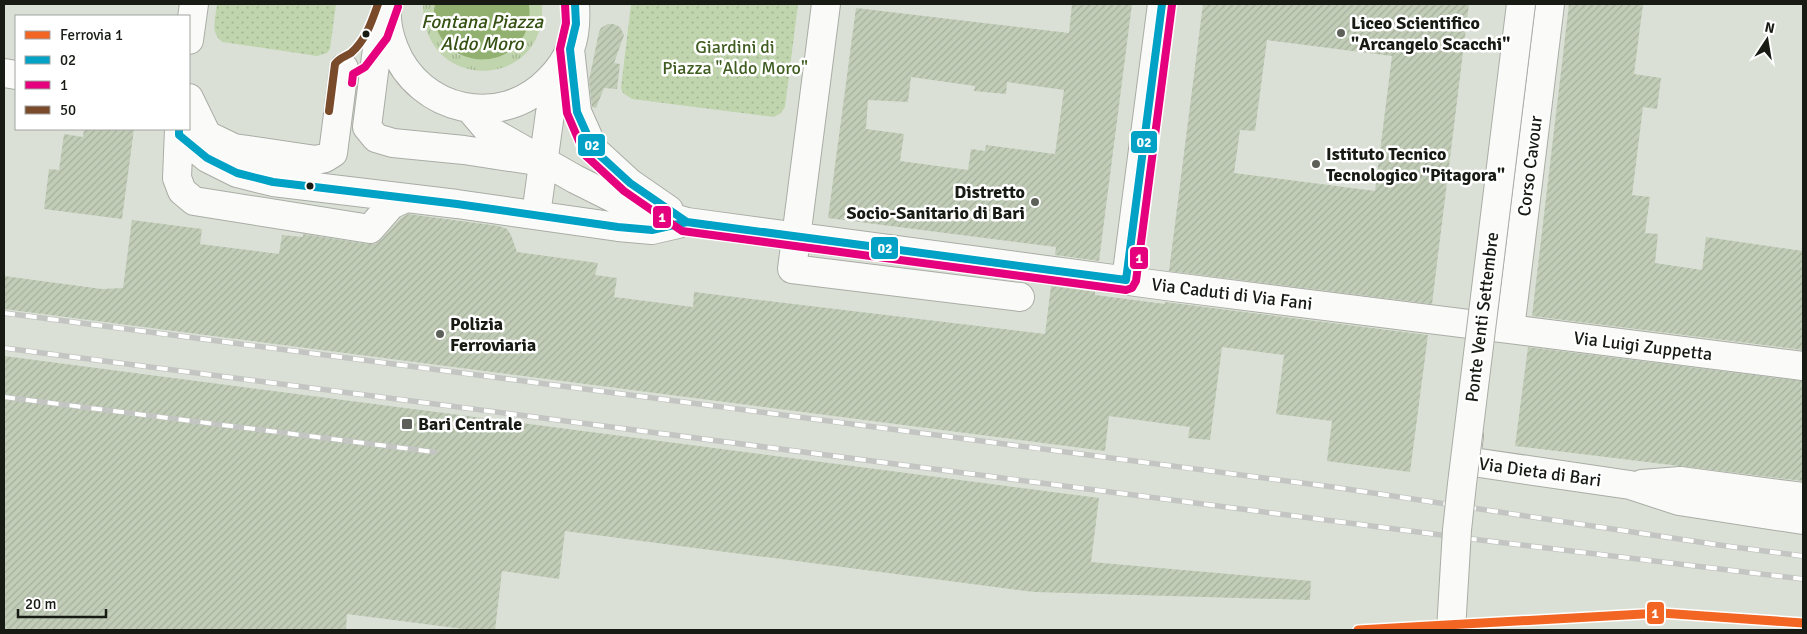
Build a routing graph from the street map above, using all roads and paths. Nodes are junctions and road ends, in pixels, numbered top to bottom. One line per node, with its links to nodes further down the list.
1 (194, 4): 8 (street)
2 (575, 4): 9 (street)
3 (826, 4): 19 (street)
4 (1162, 4): 20 (street)
5 (1521, 4): 26 (street, Ponte Venti Settembre, bridge)
6 (1550, 4): 23 (street, Corso Cavour)
7 (384, 15): 10 (street); 11 (street); 13 (street)
8 (190, 33)
9 (564, 60): 13 (street); 15 (street); 18 (street)
10 (339, 67): 11 (street); 12 (street)
11 (374, 72): 15 (street)
12 (190, 100)
13 (470, 109): 15 (street)
14 (179, 132): 16 (street); 16 (street)
15 (544, 162): 17 (street); 18 (street)
16 (406, 198): 17 (street)
17 (536, 215): 18 (street)
18 (687, 222): 19 (street, Via Caduti di Via Fani)
19 (795, 237): 20 (street, Via Caduti di Via Fani); 21 (street)
20 (1126, 280): 22 (street, Via Caduti di Via Fani)
21 (1020, 297)
22 (1483, 325): 23 (street, Via Luigi Zuppetta); 25 (street, Via Dieta di Bari)
23 (1510, 329): 24 (street, Via Luigi Zuppetta)
24 (1803, 366)
25 (1800, 512)
26 (1451, 630)

